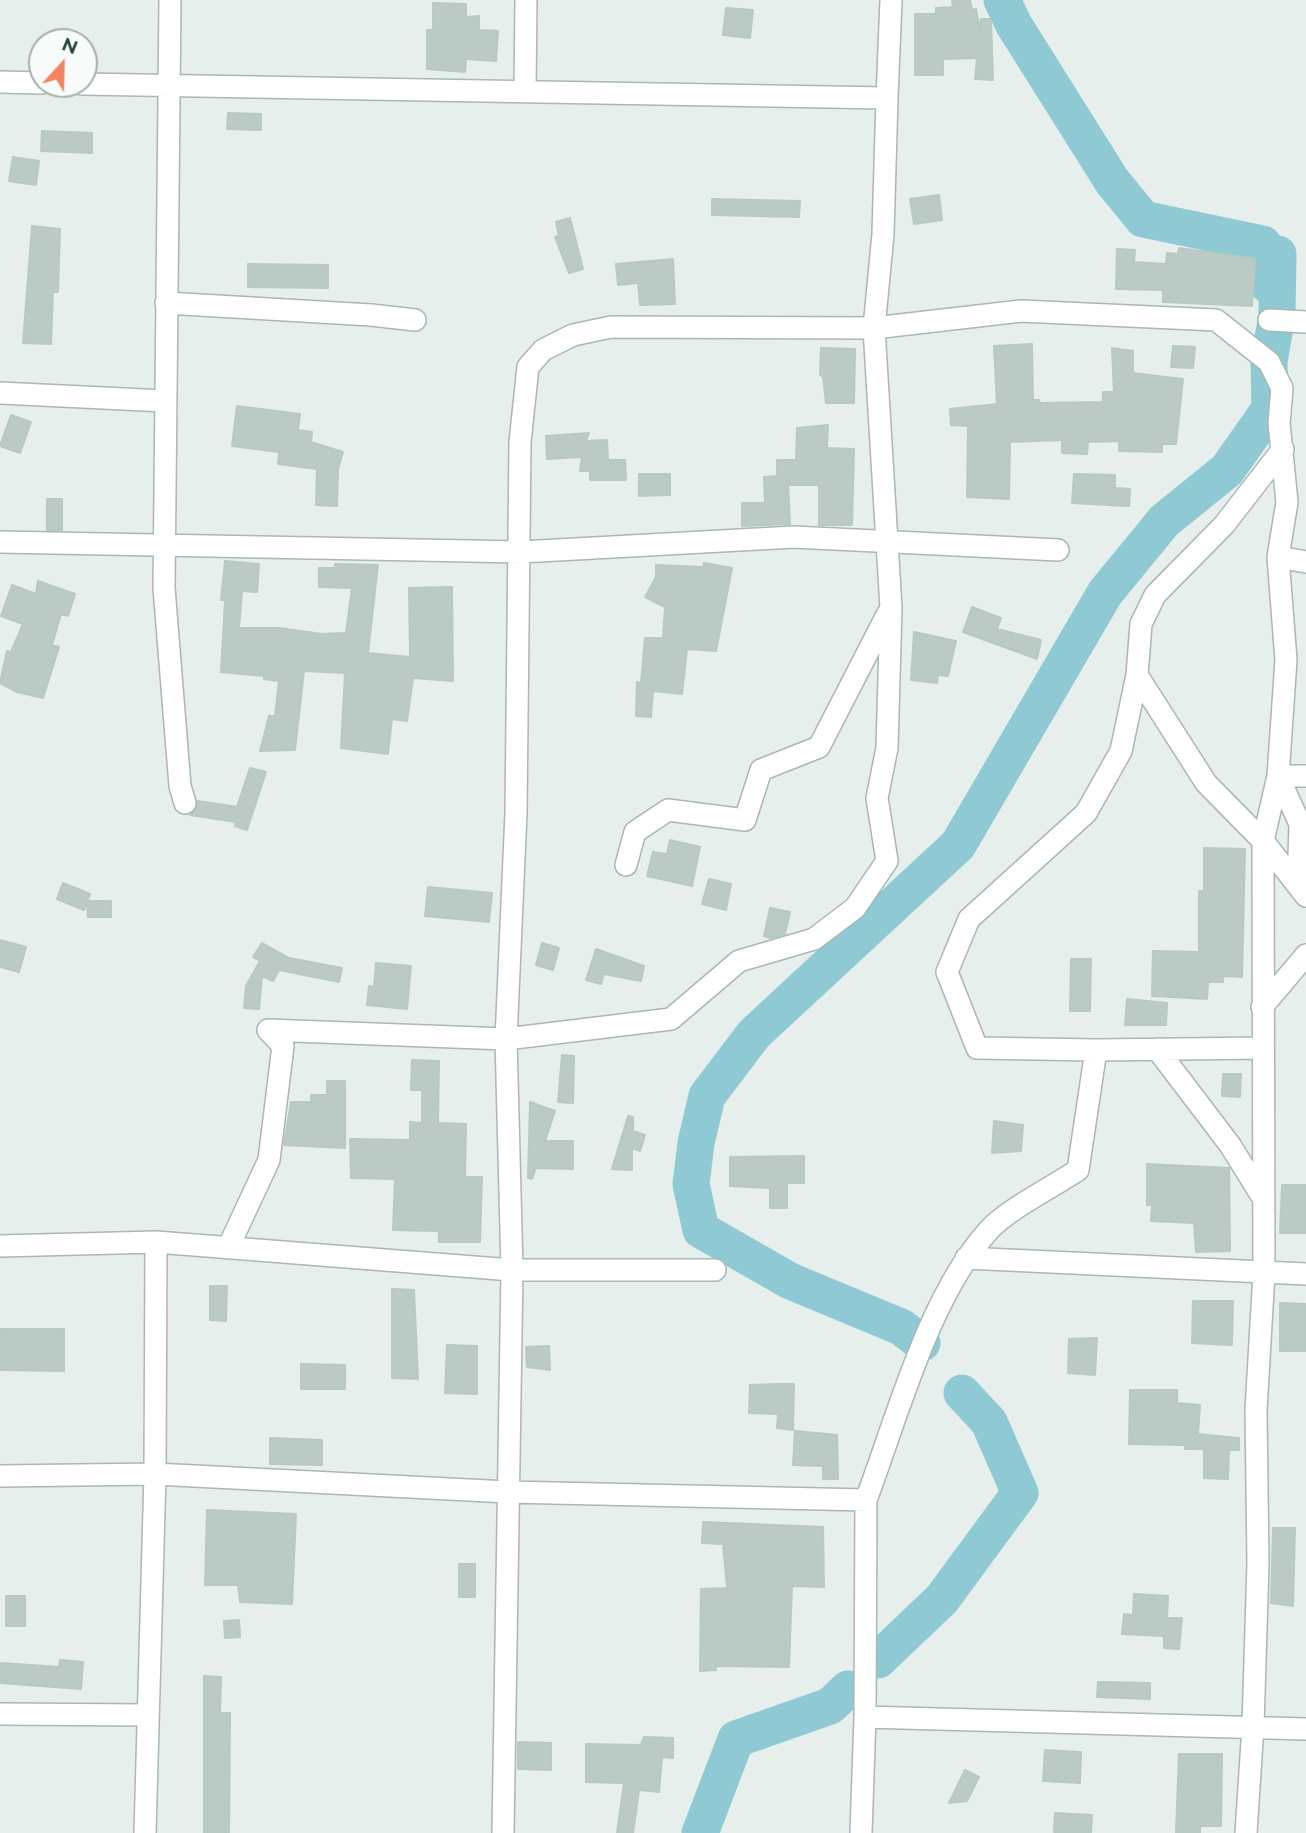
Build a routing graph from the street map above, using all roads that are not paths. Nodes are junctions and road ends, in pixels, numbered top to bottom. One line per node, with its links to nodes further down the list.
1 (170, 0): 7 (street)
2 (526, 0): 8 (street)
3 (891, 0): 9 (street)
4 (0, 82): 5 (street)
5 (28, 83)
6 (98, 84): 7 (street)
7 (169, 86): 8 (street); 10 (street)
8 (525, 91): 9 (street)
9 (887, 98): 14 (street)
10 (166, 303): 11 (street); 16 (street)
11 (415, 320)
12 (1269, 320): 13 (street)
13 (1306, 322)
14 (874, 328): 17 (street); 18 (street); 22 (street)
15 (0, 393): 16 (street)
16 (165, 401): 20 (street)
17 (1283, 449): 23 (street); 26 (street)
18 (885, 541): 21 (street); 22 (street); 25 (street)
19 (0, 542): 20 (street)
20 (165, 545): 22 (street); 29 (street)
21 (1058, 550)
22 (521, 552): 35 (street)
23 (1278, 556): 24 (street); 27 (street)
24 (1306, 562)
25 (891, 608): 31 (street); 35 (street)
26 (1137, 675): 30 (street); 38 (street)
27 (1278, 776): 28 (street); 30 (street); 32 (street)
28 (1306, 776)
29 (185, 803)
30 (1263, 841): 32 (street); 34 (street)
31 (626, 865)
32 (1302, 891)
33 (1306, 955): 34 (street)
34 (1262, 1007): 36 (street)
35 (506, 1039): 42 (street); 44 (street)
36 (1262, 1048): 37 (street); 39 (street)
37 (1157, 1049): 38 (street); 39 (street)
38 (1096, 1050): 43 (street)
39 (1264, 1198): 46 (street)
40 (156, 1242): 41 (street); 42 (street); 48 (street)
41 (0, 1246)
42 (228, 1248): 44 (street)
43 (966, 1258): 46 (street); 51 (street)
44 (512, 1270): 45 (street); 50 (street)
45 (715, 1270)
46 (1264, 1273): 47 (street); 55 (street)
47 (1306, 1275)
48 (155, 1474): 49 (street); 50 (street); 53 (street)
49 (0, 1476)
50 (508, 1492): 51 (street); 58 (street)
51 (866, 1500): 54 (street)
52 (0, 1714): 53 (street)
53 (148, 1715): 57 (street)
54 (865, 1717): 55 (street); 59 (street)
55 (1253, 1726): 56 (street); 60 (street)
56 (1306, 1729)
57 (145, 1833)
58 (503, 1833)
59 (861, 1833)
60 (1245, 1833)

